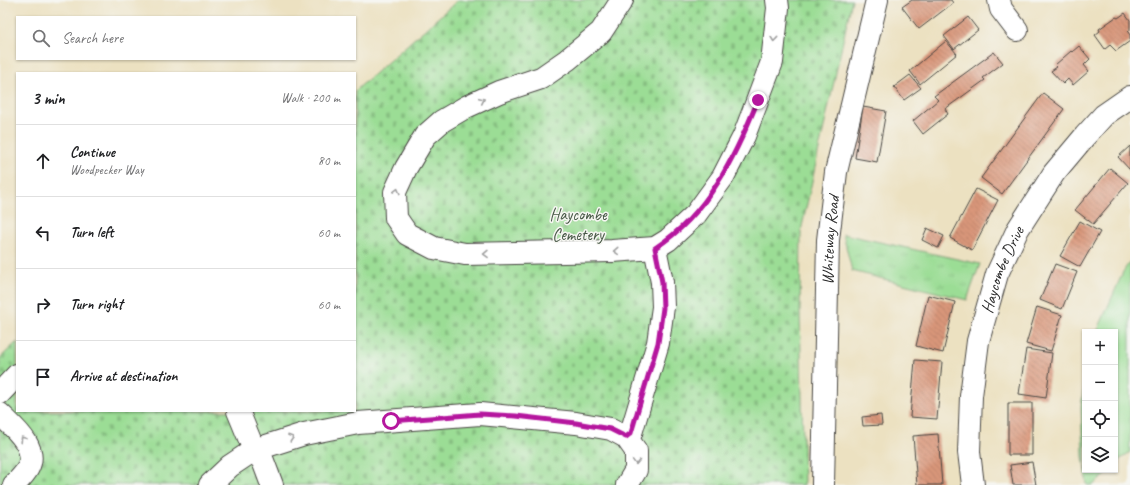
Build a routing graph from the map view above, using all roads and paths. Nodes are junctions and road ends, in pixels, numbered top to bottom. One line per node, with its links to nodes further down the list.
1 (622, 0): 7 (street, one-way to 1)
2 (777, 0): 7 (street, one-way to 7)
3 (877, 0): 16 (street, Whiteway Road)
4 (999, 0): 5 (street)
5 (1017, 30)
6 (1130, 97): 17 (street, Haycombe Drive)
7 (655, 248): 10 (street)
8 (238, 412): 11 (street)
9 (0, 414): 12 (street, one-way to 9)
10 (626, 437): 11 (street, one-way to 10); 15 (street, one-way to 15)
11 (254, 450): 13 (street); 14 (street)
12 (14, 485)
13 (210, 485)
14 (272, 485)
15 (627, 485)
16 (823, 485)
17 (973, 485)

